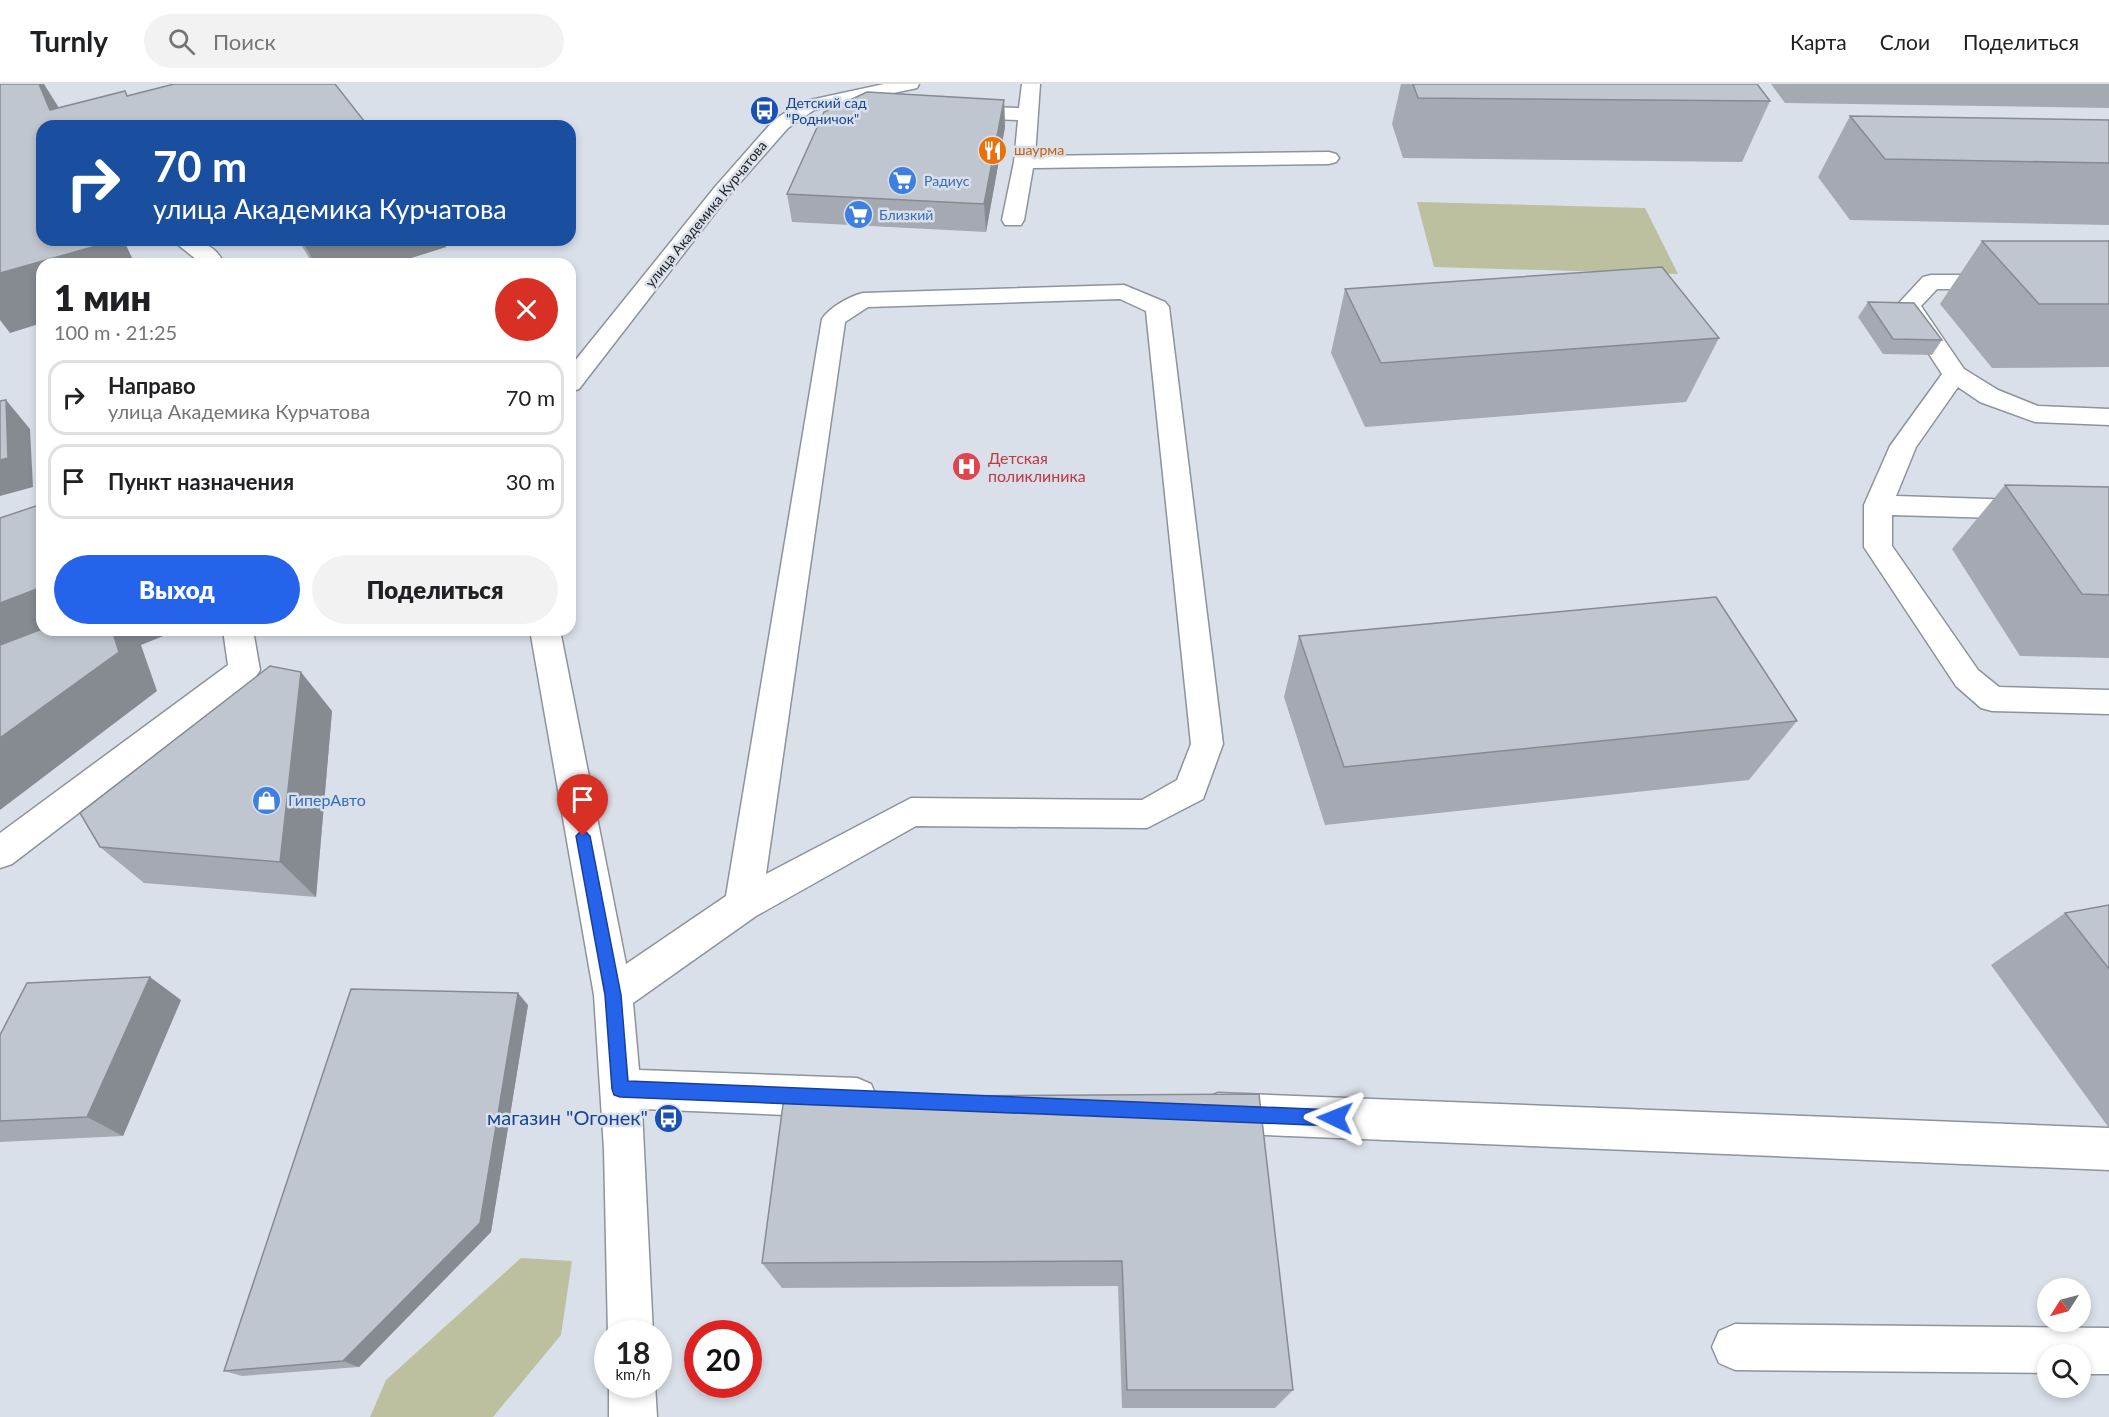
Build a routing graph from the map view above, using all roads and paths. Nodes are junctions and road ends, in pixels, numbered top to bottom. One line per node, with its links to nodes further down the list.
1 (910, 84): 12 (street, улица Академика Курчатова)
2 (1031, 84): 4 (street)
3 (937, 111): 4 (street)
4 (1029, 114): 6 (street)
5 (1329, 158): 6 (street)
6 (1024, 162): 7 (street)
7 (1013, 220)
8 (192, 246): 9 (street)
9 (210, 258)
10 (2026, 282): 11 (street)
11 (1955, 374): 13 (street); 14 (street)
12 (576, 376)
13 (2109, 417)
14 (1878, 506): 15 (street); 18 (street)
15 (2109, 513)
16 (239, 636): 19 (street)
17 (546, 636): 21 (street)
18 (2109, 702)
19 (0, 853)
20 (743, 905): 20 (street); 21 (street)
21 (613, 995): 22 (street)
22 (620, 1089): 23 (street); 26 (street)
23 (898, 1100)
24 (1185, 1112): 25 (street)
25 (2104, 1158)
26 (630, 1320)
27 (1735, 1347): 28 (street)
28 (2109, 1351)
29 (632, 1398): 30 (street)
30 (633, 1417)

